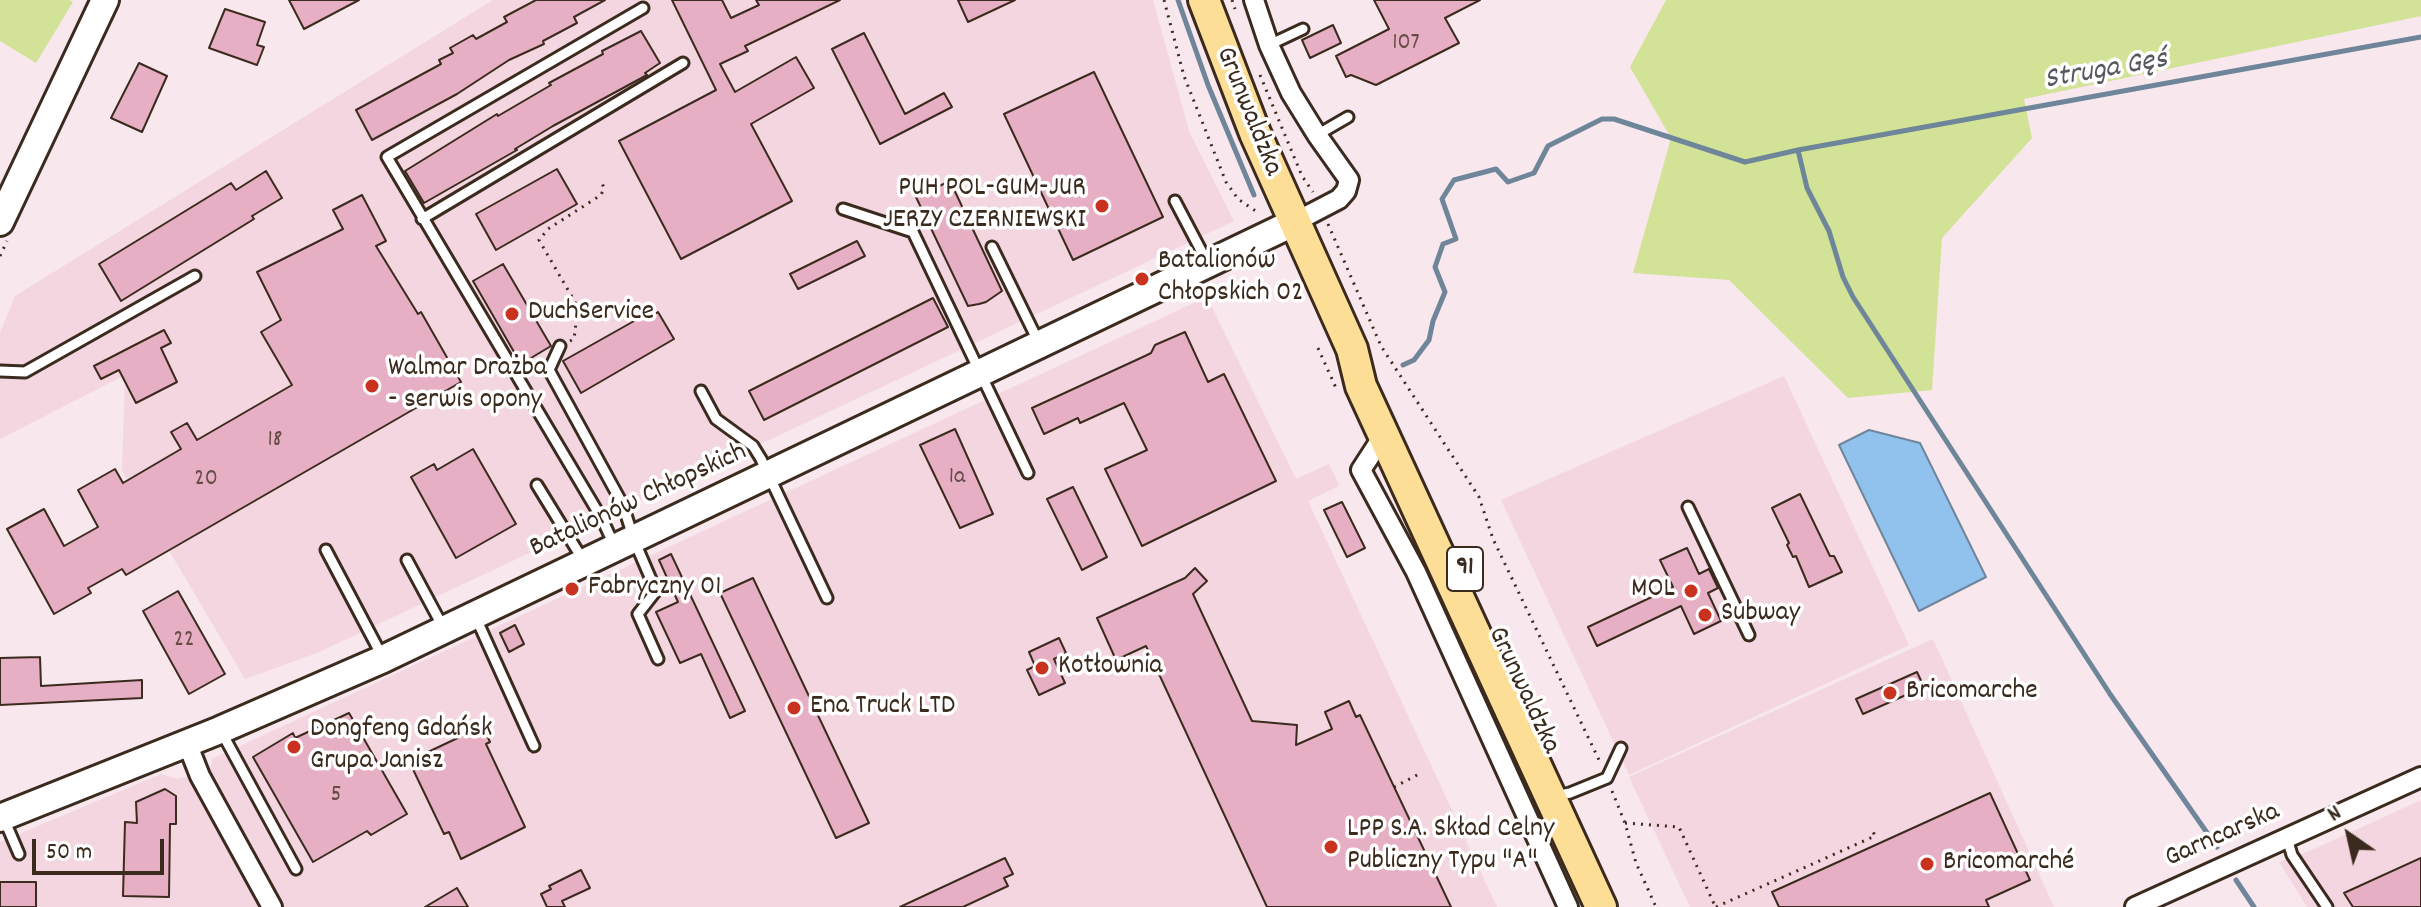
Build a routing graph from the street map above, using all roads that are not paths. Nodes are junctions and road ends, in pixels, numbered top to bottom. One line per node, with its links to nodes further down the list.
1 (105, 0): 13 (street)
2 (1204, 0): 14 (main road, Grunwaldzka / 91)
3 (1254, 0): 6 (street, Grunwaldzka)
4 (643, 8): 12 (lane)
5 (1303, 29): 6 (lane)
6 (1269, 45): 9 (street, Grunwaldzka)
7 (683, 63): 12 (lane)
8 (1348, 117): 9 (lane)
9 (1317, 135): 14 (street, Grunwaldzka)
10 (1175, 201): 16 (lane)
11 (843, 209): 22 (lane)
12 (422, 219): 29 (lane)
13 (0, 222)
14 (1295, 222): 16 (street, Batalionów Chłopskich); 20 (main road, Grunwaldzka / 91)
15 (992, 247): 18 (lane)
16 (1208, 263): 18 (street, Batalionów Chłopskich)
17 (195, 276): 21 (lane)
18 (1040, 344): 22 (street, Batalionów Chłopskich)
19 (560, 346): 29 (lane)
20 (1352, 349): 24 (main road, Grunwaldzka / 91); 44 (main road, Grunwaldzka / 91)
21 (0, 371)
22 (981, 372): 25 (lane); 26 (street, Batalionów Chłopskich)
23 (701, 391): 26 (lane)
24 (1383, 436): 44 (main road, Grunwaldzka / 91); 50 (street)
25 (1028, 473)
26 (768, 476): 29 (street, Batalionów Chłopskich); 33 (lane)
27 (537, 485): 32 (lane)
28 (1688, 507): 36 (lane)
29 (625, 544): 32 (street, Batalionów Chłopskich); 38 (lane)
30 (326, 550): 37 (lane)
31 (407, 560): 35 (lane)
32 (585, 563): 34 (street, Batalionów Chłopskich)
33 (827, 598)
34 (475, 616): 35 (street, Batalionów Chłopskich); 41 (lane)
35 (445, 630): 37 (street, Batalionów Chłopskich)
36 (1749, 635)
37 (383, 659): 39 (street, Batalionów Chłopskich)
38 (658, 659)
39 (220, 730): 40 (street, Batalionów Chłopskich); 48 (lane)
40 (187, 743): 45 (street, Batalionów Chłopskich); 49 (street)
41 (534, 746)
42 (1621, 748): 44 (lane)
43 (2421, 777): 46 (street, Garncarska)
44 (1560, 795): 51 (main road, Grunwaldzka / 91); 52 (main road, Grunwaldzka / 91)
45 (2, 817): 47 (lane)
46 (2287, 838): 53 (street, Garncarska); 54 (lane)
47 (19, 854)
48 (296, 869)
49 (272, 907)
50 (1568, 907)
51 (1601, 907)
52 (1623, 907)
53 (2135, 907)
54 (2327, 907)

